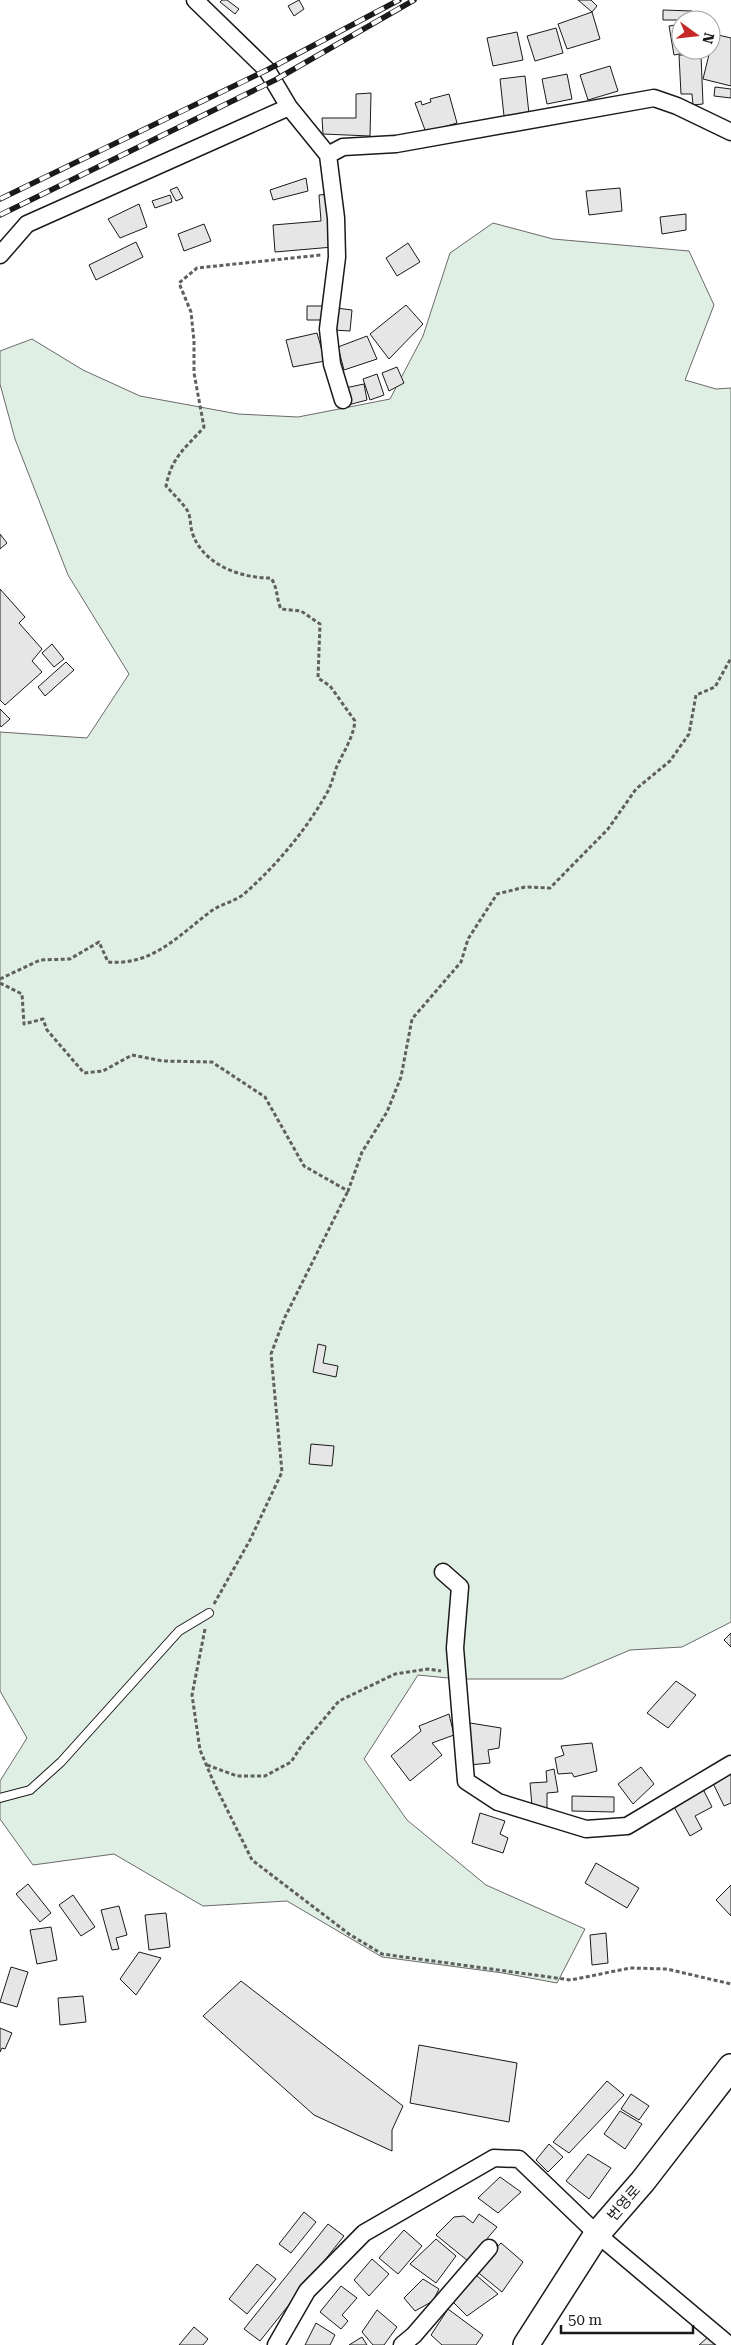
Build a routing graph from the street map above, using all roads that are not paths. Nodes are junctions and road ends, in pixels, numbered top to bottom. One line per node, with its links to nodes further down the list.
1 (194, 0): 2 (street)
2 (289, 107): 4 (street); 5 (street)
3 (731, 132): 4 (street)
4 (328, 156): 6 (street)
5 (0, 255)
6 (342, 400)
7 (443, 1572): 9 (street)
8 (209, 1614): 10 (lane)
9 (731, 1764)
10 (0, 1798)
11 (731, 2067): 12 (main road, 번영로)
12 (597, 2234): 15 (street); 16 (main road, 번영로); 17 (street)
13 (489, 2248): 14 (street)
14 (413, 2342)
15 (276, 2345)
16 (526, 2345)
17 (730, 2345)

